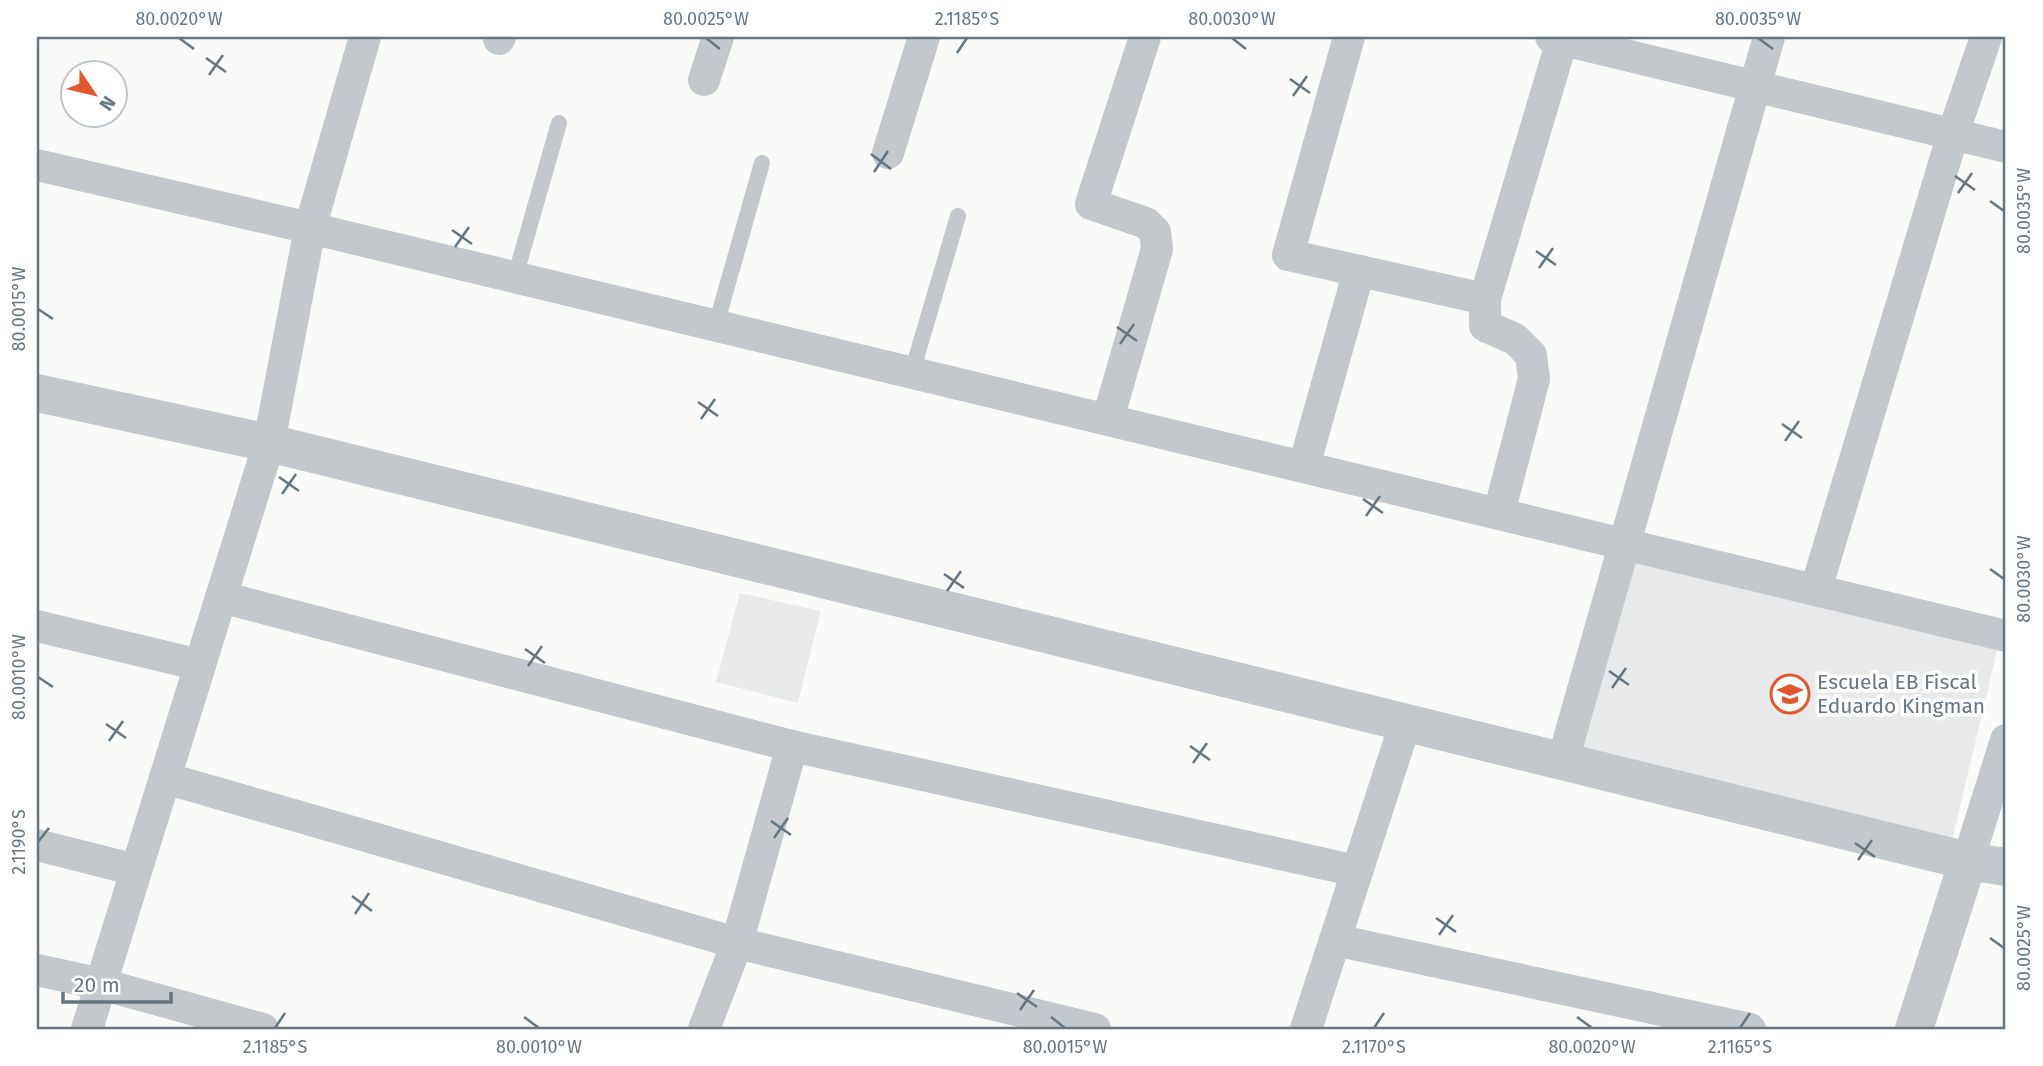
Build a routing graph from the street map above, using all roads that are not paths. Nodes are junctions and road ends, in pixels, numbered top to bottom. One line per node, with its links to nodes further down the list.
1 (365, 37): 18 (street)
2 (718, 37): 9 (street)
3 (924, 37): 14 (street)
4 (1145, 37): 25 (street)
5 (1349, 37): 19 (street)
6 (1769, 37): 10 (street)
7 (1986, 37): 12 (street)
8 (1558, 38): 10 (street); 21 (street)
9 (704, 80)
10 (1754, 87): 12 (street); 29 (street)
11 (559, 123): 20 (lane)
12 (1953, 134): 13 (street); 30 (street)
13 (2006, 148)
14 (888, 153)
15 (762, 163): 22 (lane)
16 (37, 165): 18 (street)
17 (958, 216): 23 (lane)
18 (310, 228): 20 (street); 26 (street)
19 (1359, 271): 21 (street); 27 (street)
20 (515, 276): 22 (street)
21 (1485, 299): 28 (street)
22 (716, 325): 23 (street)
23 (912, 372): 25 (street)
24 (37, 393): 26 (street)
25 (1108, 419): 27 (street)
26 (269, 443): 31 (street); 35 (street)
27 (1304, 466): 28 (street)
28 (1499, 513): 29 (street)
29 (1624, 542): 30 (street); 38 (street)
30 (1816, 589): 33 (street)
31 (221, 597): 34 (street); 37 (street)
32 (37, 626): 34 (street)
33 (2006, 636)
34 (200, 665): 39 (street)
35 (1405, 721): 38 (street); 44 (street)
36 (2006, 740): 41 (street)
37 (792, 746): 44 (street); 46 (street)
38 (1563, 760): 41 (street)
39 (165, 778): 43 (street); 46 (street)
40 (37, 845): 43 (street)
41 (1968, 860): 42 (street); 55 (street)
42 (2006, 867)
43 (136, 870): 48 (street)
44 (1357, 871): 45 (street)
45 (1335, 940): 53 (street); 54 (street)
46 (737, 943): 51 (street); 52 (street)
47 (37, 970): 48 (street)
48 (101, 984): 49 (street); 50 (street)
49 (87, 1029)
50 (263, 1029)
51 (704, 1029)
52 (1095, 1029)
53 (1306, 1029)
54 (1750, 1029)
55 (1914, 1029)

